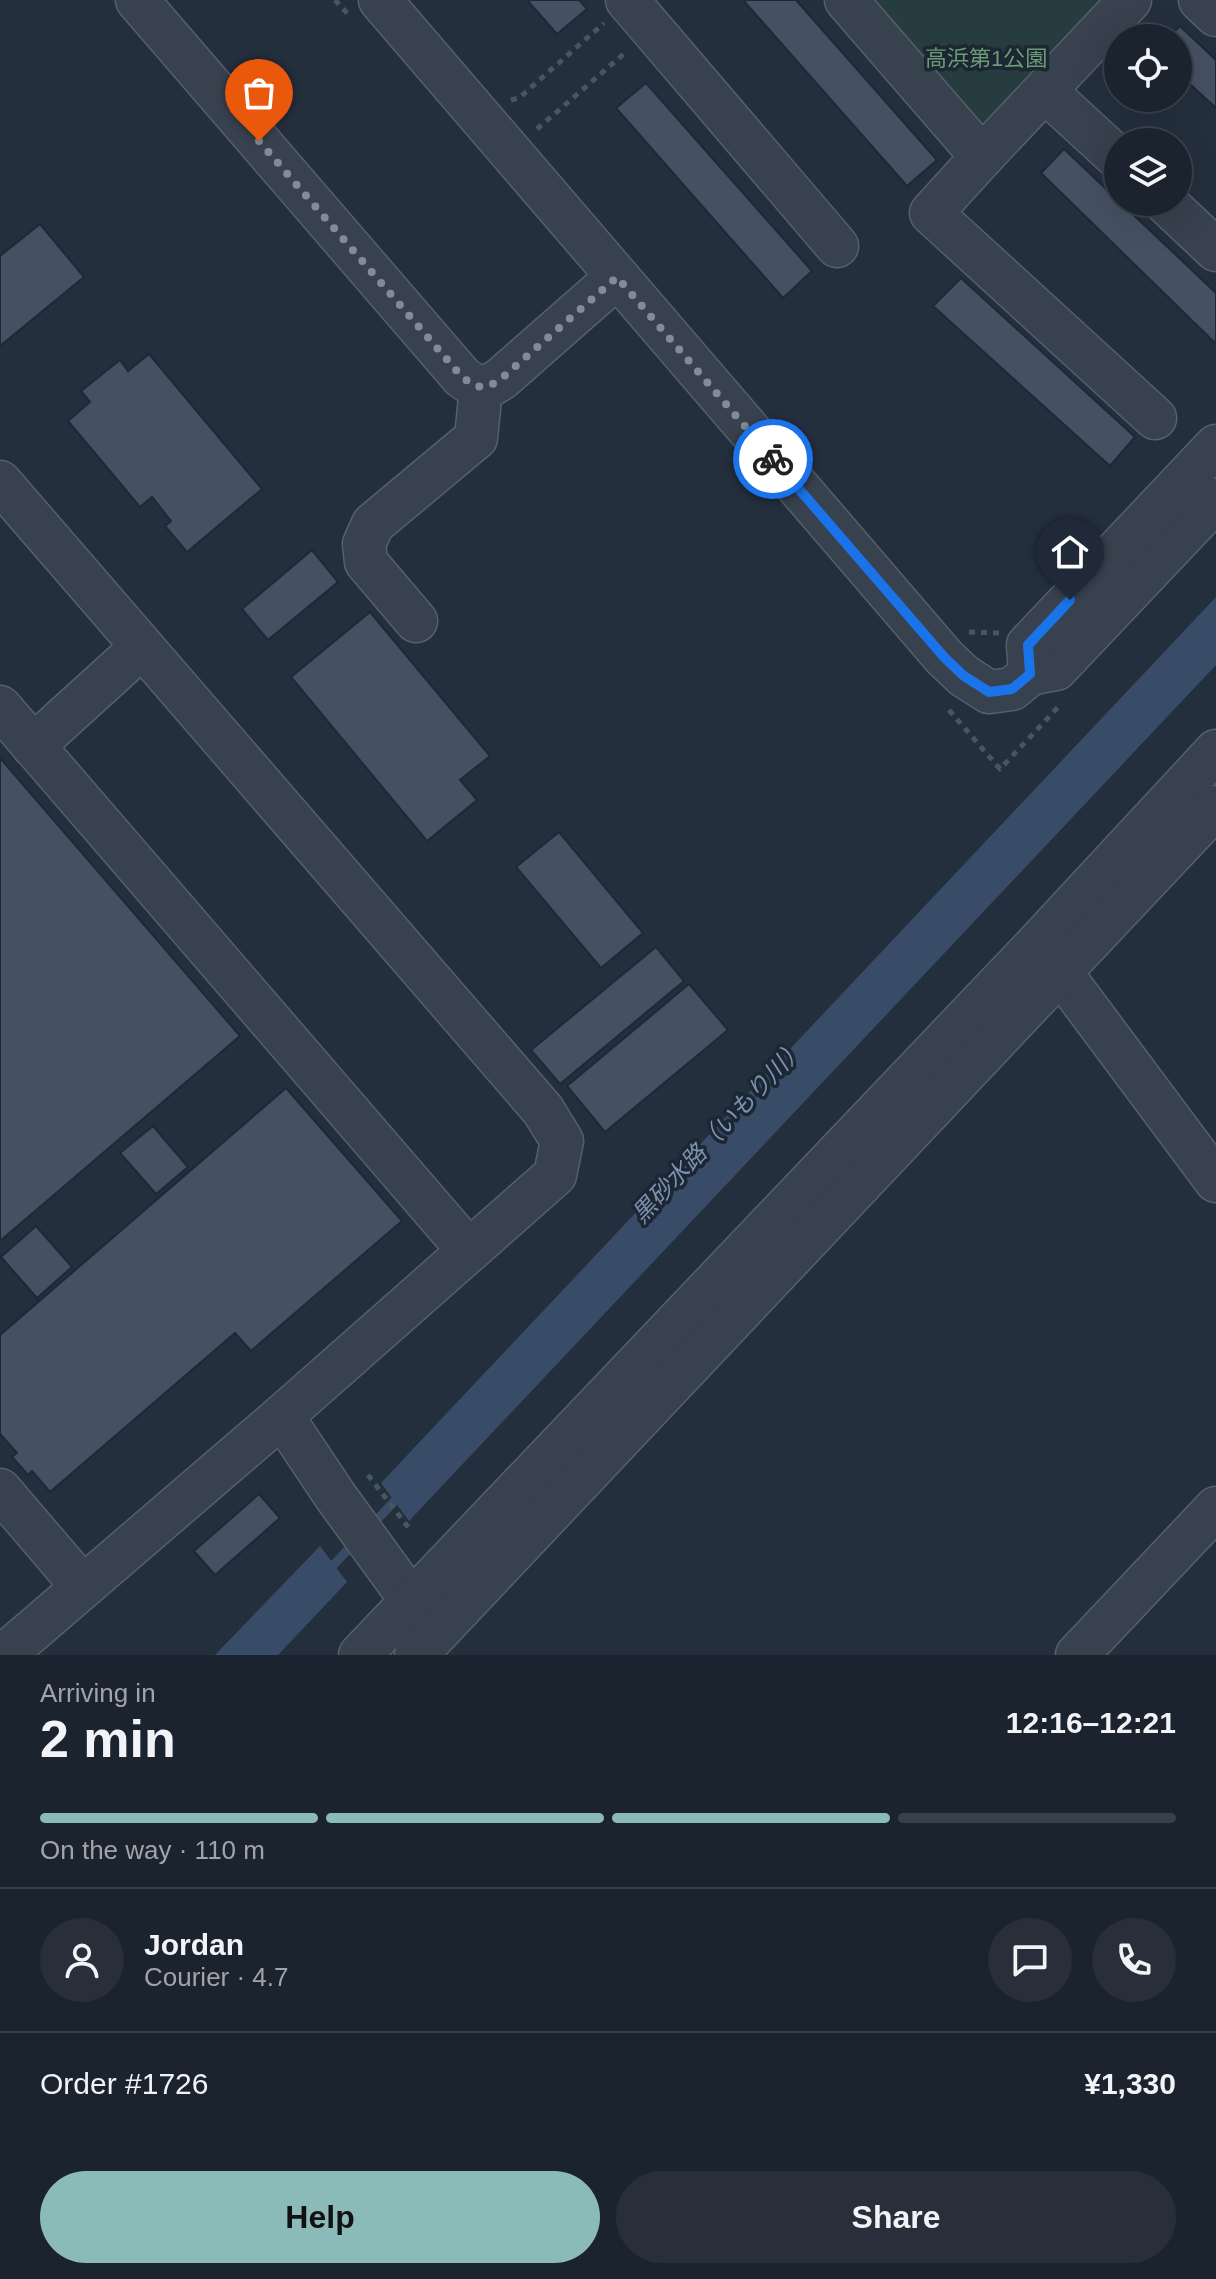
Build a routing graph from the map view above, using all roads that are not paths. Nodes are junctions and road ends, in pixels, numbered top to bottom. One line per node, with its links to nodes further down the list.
1 (137, 0): 15 (street)
2 (380, 0): 14 (street)
3 (846, 0): 10 (street)
4 (1130, 0): 8 (street)
5 (1200, 0): 7 (street)
6 (618, 8): 12 (street)
7 (1216, 15)
8 (1045, 91): 9 (street); 10 (street)
9 (1104, 145)
10 (982, 157): 16 (street)
11 (1180, 216): 13 (street)
12 (837, 246)
13 (1216, 250)
14 (617, 277): 15 (street); 22 (street)
15 (481, 388): 20 (street)
16 (1155, 418)
17 (1216, 446): 22 (street)
18 (0, 482): 21 (street)
19 (1216, 500): 22 (street)
20 (416, 621)
21 (142, 647): 24 (street); 29 (street)
22 (1030, 674)
23 (0, 707): 24 (street)
24 (33, 746): 29 (street)
25 (1216, 751): 27 (street)
26 (1216, 807): 27 (street)
27 (1049, 957): 28 (street); 34 (street)
28 (1216, 1181)
29 (469, 1251): 30 (street)
30 (282, 1416): 33 (street); 34 (street)
31 (0, 1490): 33 (street)
32 (1216, 1508): 37 (street)
33 (83, 1587): 35 (street)
34 (422, 1624): 36 (street)
35 (4, 1655)
36 (360, 1655)
37 (1077, 1655)

